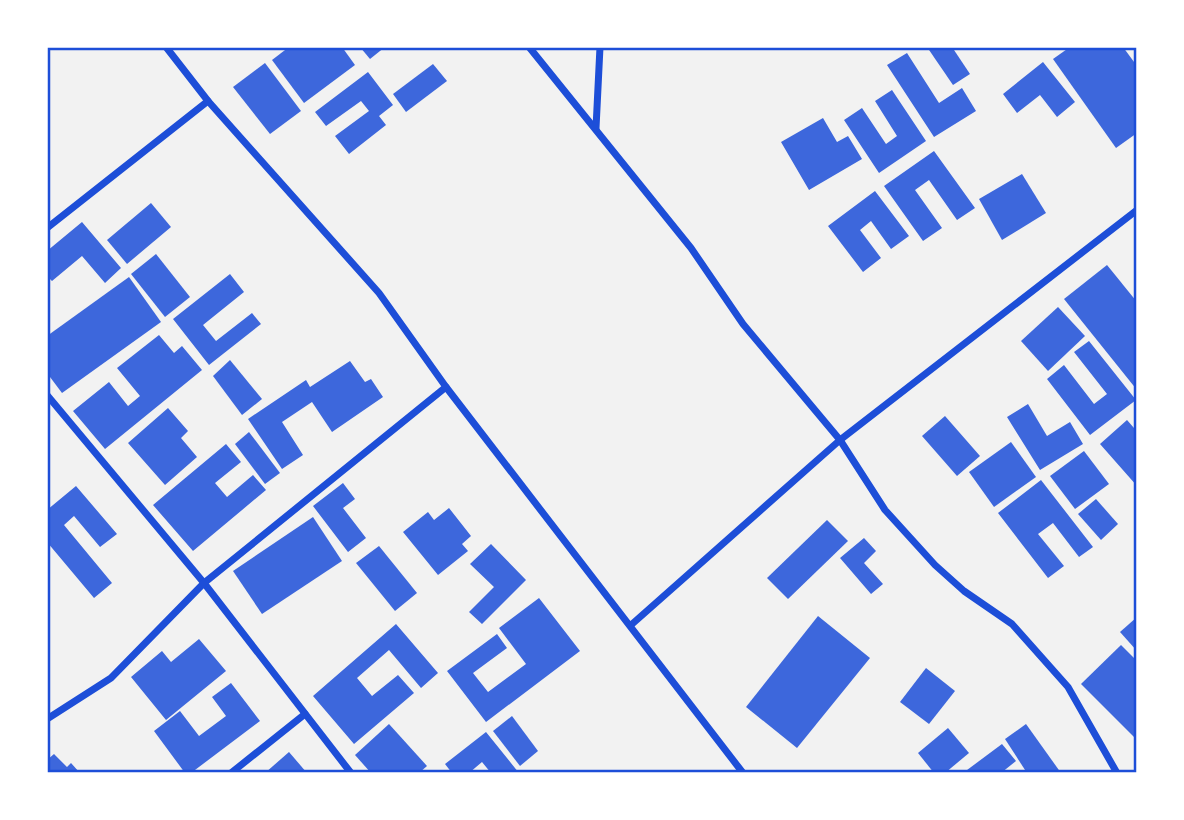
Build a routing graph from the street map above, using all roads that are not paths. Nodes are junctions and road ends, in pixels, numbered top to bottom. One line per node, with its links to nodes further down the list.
1 (166, 47): 4 (street)
2 (529, 47): 5 (street)
3 (600, 47): 5 (street)
4 (208, 101): 7 (street); 8 (street)
5 (596, 128): 10 (street)
6 (1137, 210): 10 (street)
7 (47, 228)
8 (446, 387): 11 (street); 12 (street)
9 (47, 395): 11 (street)
10 (840, 440): 12 (street); 18 (street)
11 (204, 583): 13 (street); 14 (street)
12 (631, 625): 17 (street)
13 (305, 714): 15 (street); 16 (street)
14 (47, 719)
15 (231, 773)
16 (351, 773)
17 (743, 773)
18 (1117, 773)

